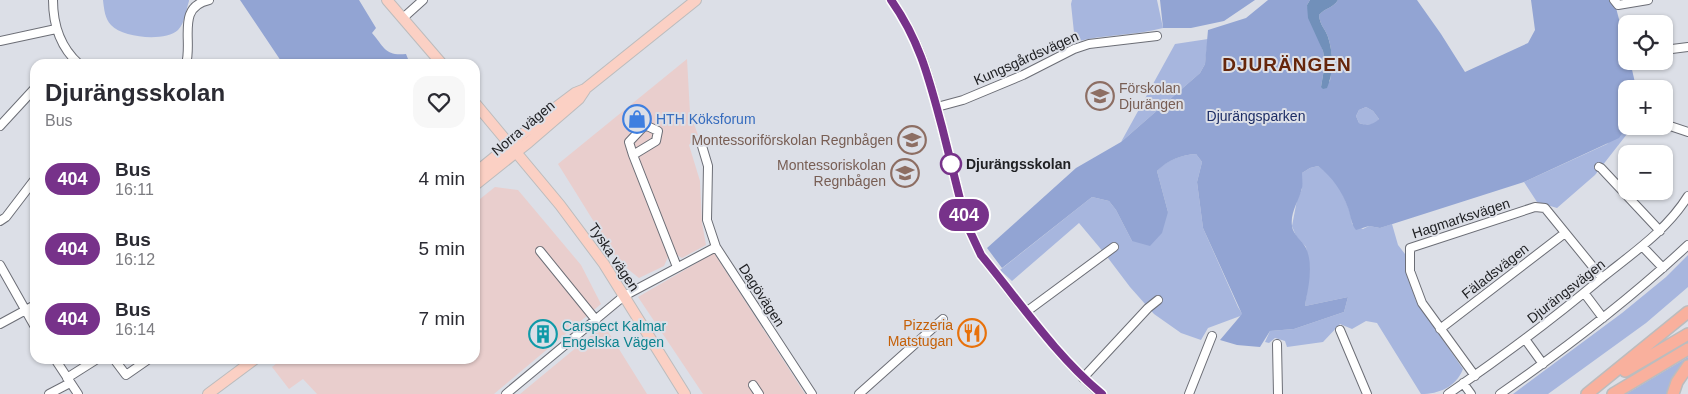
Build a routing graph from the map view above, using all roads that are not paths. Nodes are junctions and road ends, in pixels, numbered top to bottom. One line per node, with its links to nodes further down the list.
1 (53, 0): 10 (street)
2 (209, 0): 16 (street)
3 (387, 0): 9 (main road)
4 (423, 0): 9 (street)
5 (696, 0): 25 (main road, Norra vägen)
6 (891, 0): 19 (street)
7 (1614, 0): 8 (street)
8 (1648, 0)
9 (403, 18): 17 (main road)
10 (56, 29): 12 (street); 15 (street)
11 (1157, 36): 19 (street, Kungsgårdsvägen)
12 (0, 41)
13 (1688, 46): 14 (street)
14 (1673, 48)
15 (75, 59)
16 (187, 59)
17 (438, 59)
18 (30, 93): 21 (street)
19 (937, 107): 49 (street)
20 (480, 109): 25 (main road, Tyska vägen)
21 (0, 126)
22 (1673, 127): 23 (street)
23 (1688, 132)
24 (702, 146): 36 (street, Dagövägen)
25 (513, 148): 28 (main road, Norra vägen); 29 (main road, Norra vägen); 45 (main road, Tyska vägen)
26 (633, 155): 41 (street)
27 (1599, 167): 33 (street)
28 (480, 170)
29 (480, 180)
30 (30, 186): 32 (street)
31 (1688, 196): 33 (street, Djurängsvägen)
32 (0, 221)
33 (1660, 231): 37 (street, Djurängsvägen)
34 (1565, 233): 43 (street, Hagmarksvägen); 56 (street, Fäladsvägen); 56 (street, Hagmarksvägen)
35 (1688, 245): 42 (street)
36 (716, 246): 41 (street); 81 (street, Dagövägen)
37 (1642, 246): 42 (street); 43 (street, Djurängsvägen)
38 (1114, 247): 49 (street)
39 (540, 251): 54 (street)
40 (0, 265): 48 (street)
41 (677, 267): 45 (street)
42 (1663, 268): 51 (street)
43 (1602, 278): 44 (street, Djurängsvägen)
44 (1585, 294): 51 (street); 60 (street, Djurängsvägen)
45 (624, 296): 54 (street); 79 (main road, Tyska vägen)
46 (1158, 300): 71 (street)
47 (30, 308): 48 (street)
48 (25, 311): 52 (street); 55 (street)
49 (1026, 312): 71 (street)
50 (1688, 312): 90 (highway)
51 (1603, 318): 68 (street)
52 (30, 319)
53 (943, 319): 82 (street)
54 (596, 320): 78 (street)
55 (0, 324)
56 (1440, 329): 70 (street, Hagmarksvägen)
57 (1340, 330): 86 (street)
58 (1688, 334): 90 (highway)
59 (1212, 336): 84 (street)
60 (1525, 339): 68 (street); 70 (street, Djurängsvägen)
61 (1277, 344): 85 (street)
62 (1688, 349): 91 (highway)
63 (58, 364): 72 (street)
64 (89, 364): 72 (street)
65 (118, 364): 66 (street)
66 (142, 364)
67 (248, 364): 77 (main road)
68 (1543, 364): 89 (street)
69 (1688, 366): 92 (highway)
70 (1474, 376): 73 (street, Djurängsvägen)
71 (1083, 378): 83 (street)
72 (68, 380): 75 (street); 76 (street)
73 (1463, 384): 87 (street, Djurängsvägen); 88 (street)
74 (753, 385): 80 (street)
75 (49, 394)
76 (78, 394)
77 (208, 394)
78 (506, 394)
79 (685, 394)
80 (759, 394)
81 (812, 394)
82 (859, 394)
83 (1101, 394)
84 (1189, 394)
85 (1278, 394)
86 (1367, 394)
87 (1448, 394)
88 (1471, 394)
89 (1500, 394)
90 (1588, 394)
91 (1613, 394)
92 (1673, 394)

